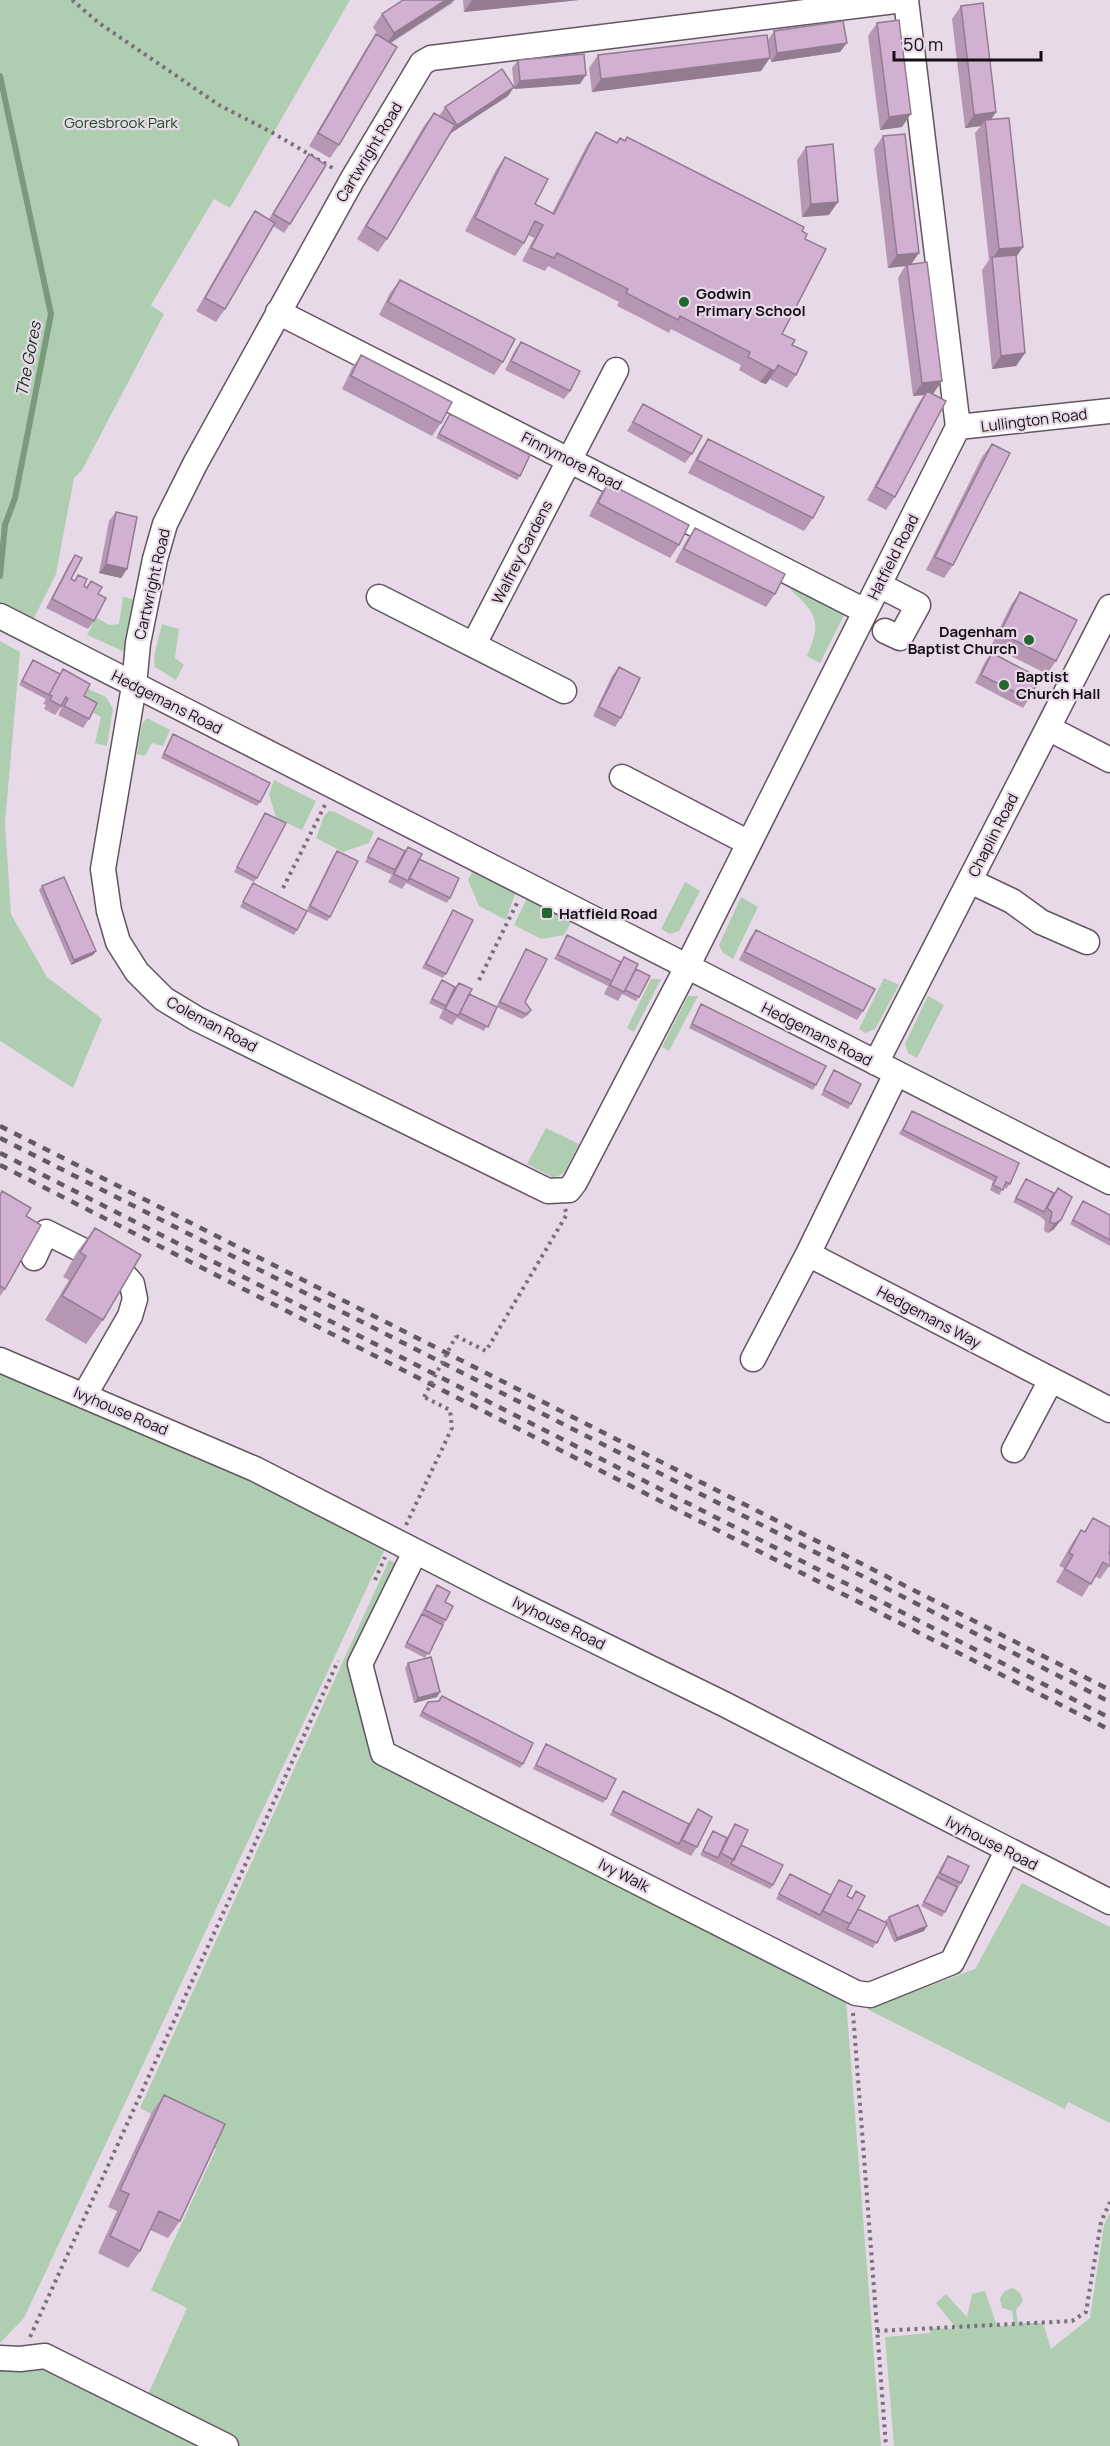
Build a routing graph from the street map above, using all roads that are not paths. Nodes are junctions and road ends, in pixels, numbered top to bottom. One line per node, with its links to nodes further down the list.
1 (905, 0): 2 (street, Cartwright Road); 5 (street)
2 (278, 312): 6 (street, Finnymore Road); 14 (street, Cartwright Road)
3 (616, 370): 6 (street, Walfrey Gardens)
4 (1110, 411): 5 (street, Lullington Road)
5 (958, 427): 7 (street, Hatfield Road)
6 (570, 460): 10 (street, Finnymore Road); 13 (street, Walfrey Gardens)
7 (879, 585): 10 (street, Hatfield Road); 12 (street)
8 (379, 597): 13 (street)
9 (1110, 607): 16 (street, Chaplin Road)
10 (865, 611): 19 (street, Hatfield Road)
11 (8, 620): 14 (street, Hedgemans Road)
12 (885, 630)
13 (474, 644): 15 (street)
14 (134, 686): 22 (street, Hedgemans Road); 25 (street, Coleman Road)
15 (564, 691)
16 (1048, 728): 17 (street); 20 (street, Chaplin Road)
17 (1110, 760)
18 (622, 777): 19 (street)
19 (747, 842): 22 (street, Hatfield Road)
20 (970, 881): 21 (street); 23 (street, Chaplin Road)
21 (1087, 942)
22 (687, 967): 23 (street, Hedgemans Road); 25 (street, Hatfield Road)
23 (886, 1069): 24 (street, Hedgemans Road); 28 (street)
24 (1110, 1182)
25 (561, 1193)
26 (18, 1227): 27 (street)
27 (46, 1232): 29 (street); 33 (street)
28 (808, 1254): 30 (street); 32 (street, Hedgemans Way)
29 (34, 1258)
30 (753, 1359)
31 (0, 1360): 33 (street, Ivyhouse Road)
32 (1051, 1380): 34 (street, Hedgemans Way); 35 (street)
33 (84, 1396): 36 (street, Ivyhouse Road)
34 (1110, 1410)
35 (1014, 1450)
36 (402, 1545): 37 (street, Ivyhouse Road); 37 (street, Ivy Walk)
37 (1007, 1851): 38 (street, Ivyhouse Road)
38 (1110, 1902)
39 (10, 2359): 40 (street)
40 (226, 2446)

